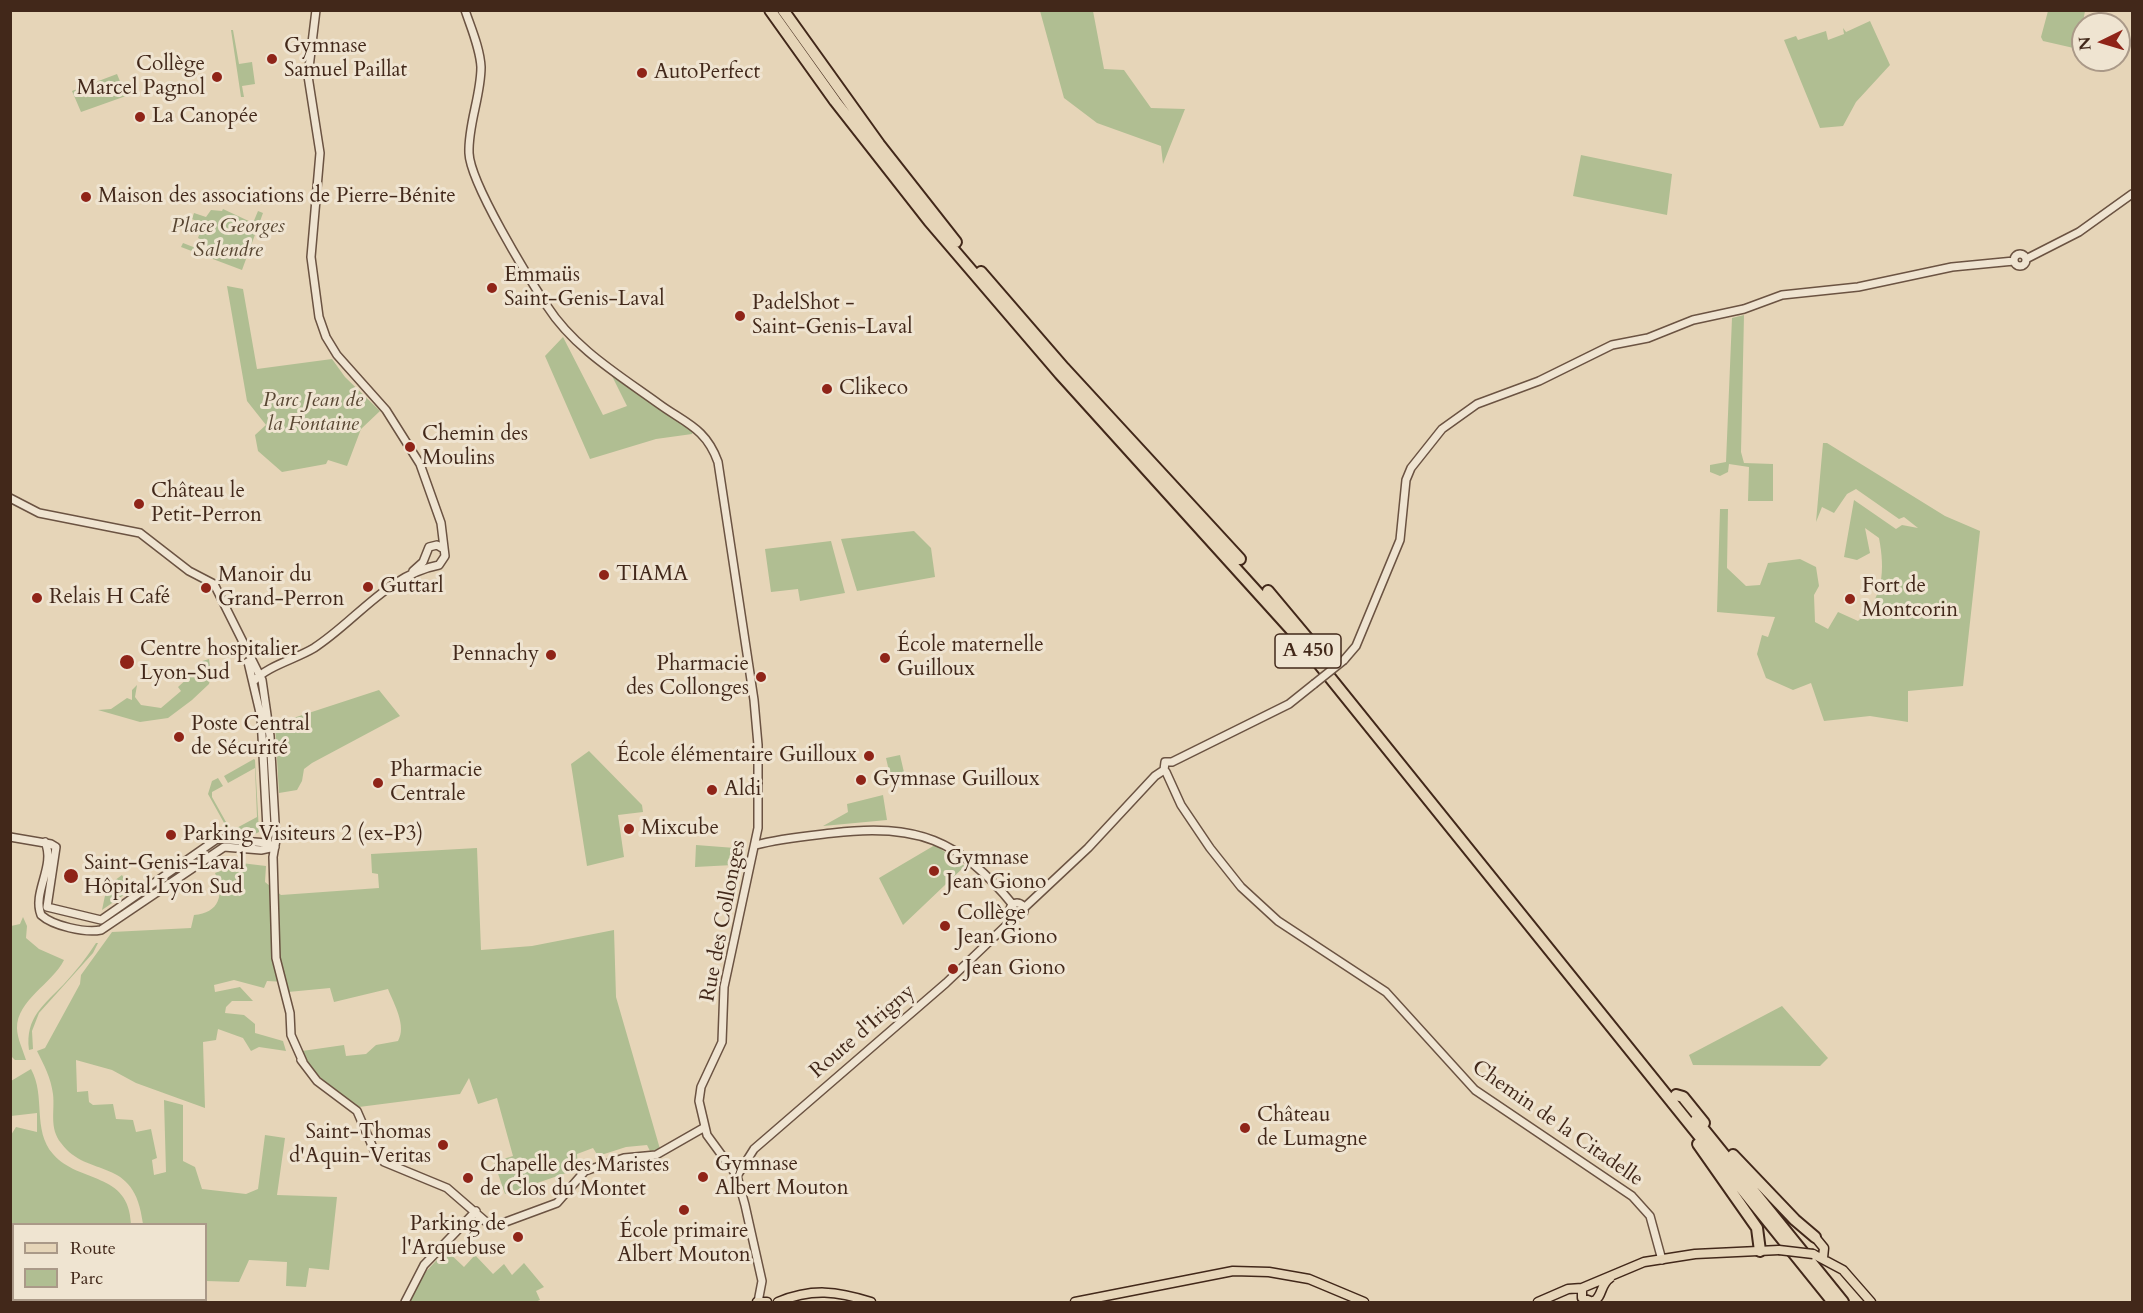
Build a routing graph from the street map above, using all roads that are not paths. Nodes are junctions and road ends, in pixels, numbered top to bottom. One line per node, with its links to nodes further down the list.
1 (315, 10): 7 (street)
2 (467, 10): 14 (street, Rue des Collonges)
3 (770, 10): 24 (highway, A 450)
4 (783, 10): 23 (highway, A 450)
5 (2133, 194): 12 (street, bridge)
6 (10, 498): 11 (street)
7 (439, 547): 8 (street); 9 (street)
8 (425, 559): 9 (street); 10 (street)
9 (431, 565): 10 (street)
10 (410, 575): 11 (street)
11 (258, 679): 16 (street)
12 (1165, 771): 18 (street); 31 (street, Chemin de la Citadelle)
13 (10, 837): 15 (street)
14 (756, 841): 17 (street); 25 (street, Rue des Collonges)
15 (45, 842): 20 (street); 22 (street)
16 (271, 849): 20 (street); 21 (street); 27 (street)
17 (1013, 905): 18 (street); 19 (street)
18 (1024, 908): 19 (street)
19 (1015, 916): 26 (street, Route d'Irigny)
20 (97, 919): 21 (street); 22 (street)
21 (101, 930): 22 (street)
22 (91, 931)
23 (1676, 1095): 28 (highway); 45 (highway, A 450)
24 (1678, 1109): 29 (highway); 44 (highway, A 450)
25 (705, 1127): 26 (street, Rue des Collonges); 27 (street)
26 (737, 1176): 37 (street, Rue des Collonges)
27 (476, 1211): 36 (street)
28 (1815, 1237): 30 (main road)
29 (1760, 1251): 30 (main road, bridge); 31 (main road)
30 (1817, 1256): 46 (main road)
31 (1662, 1260): 32 (main road)
32 (1646, 1263): 33 (main road); 35 (main road)
33 (1593, 1284): 34 (main road); 35 (main road)
34 (1582, 1291): 42 (main road); 43 (main road)
35 (1599, 1297): 43 (main road)
36 (405, 1302)
37 (762, 1302)
38 (778, 1302): 39 (main road)
39 (871, 1302)
40 (1075, 1302): 41 (main road)
41 (1364, 1302)
42 (1537, 1302)
43 (1590, 1302)
44 (1833, 1302)
45 (1843, 1302)
46 (1871, 1302)

